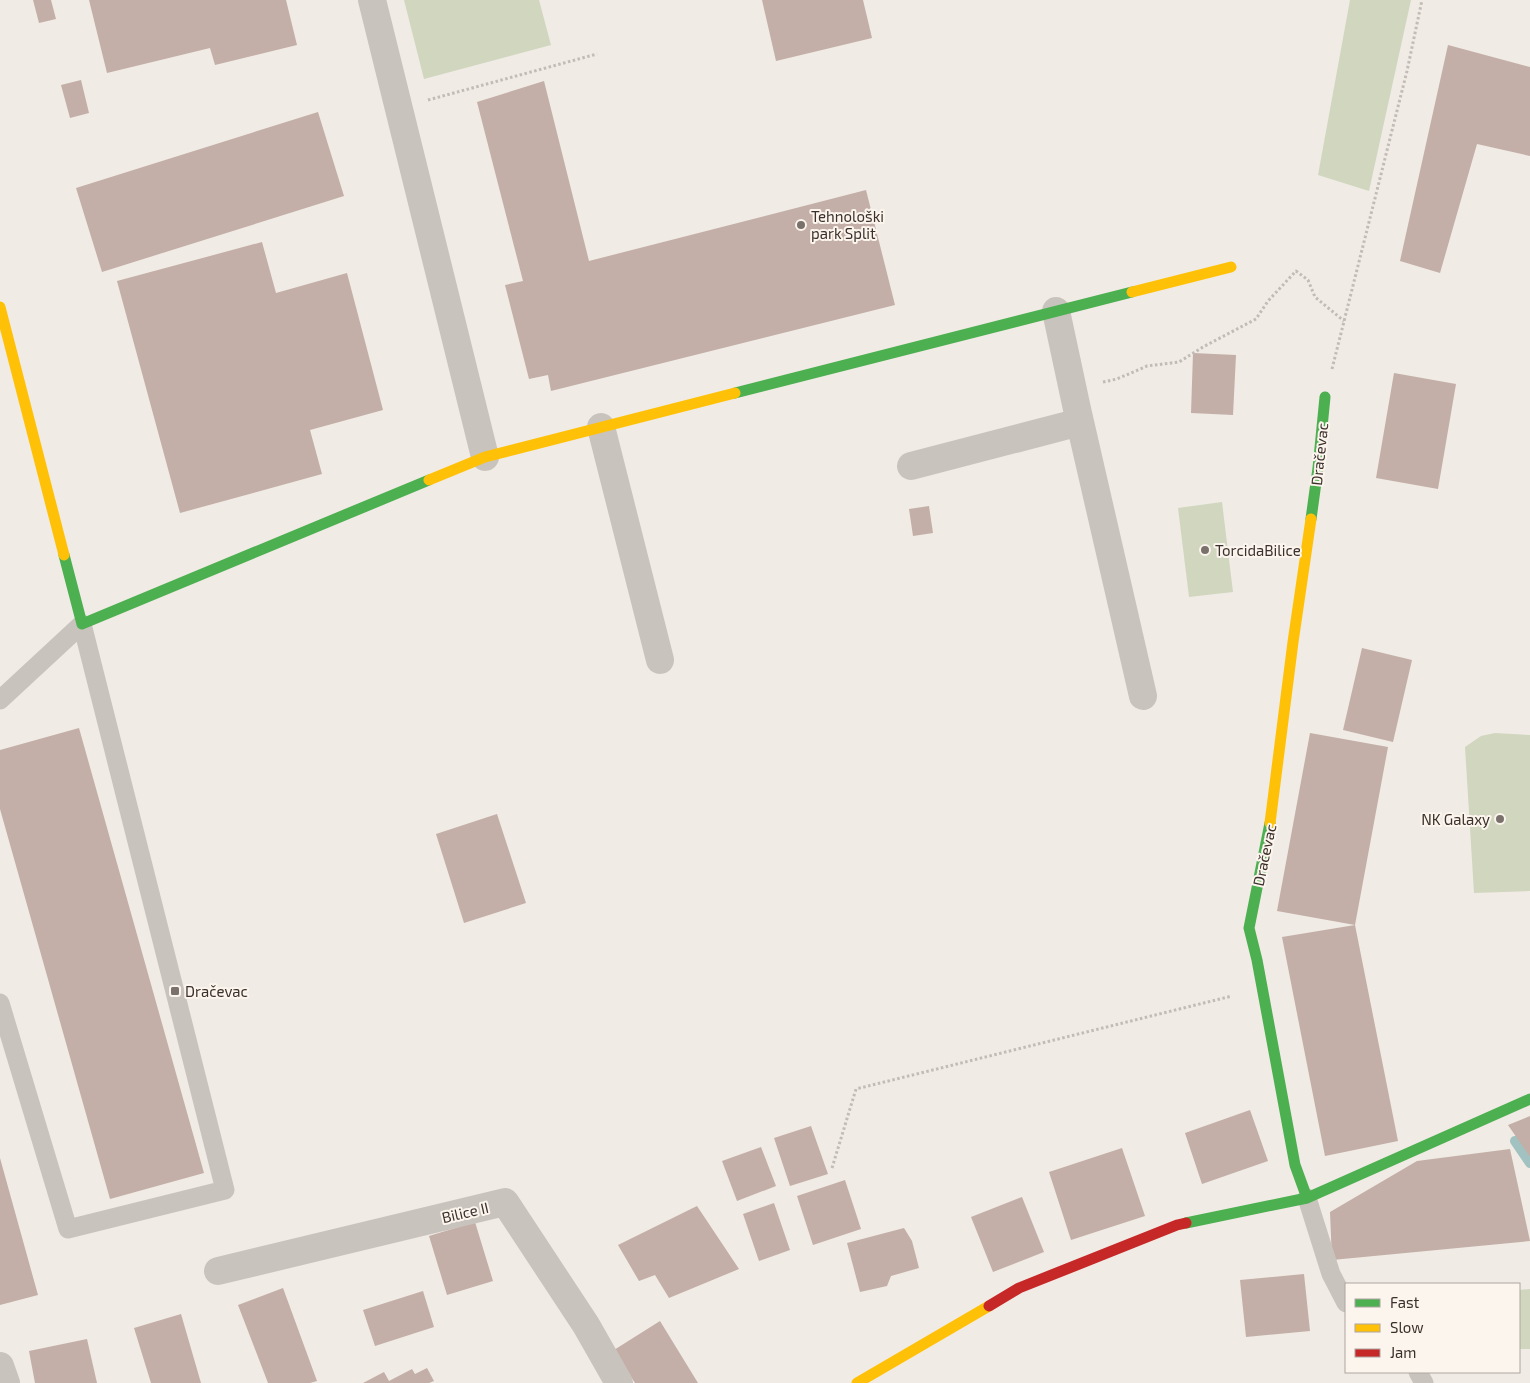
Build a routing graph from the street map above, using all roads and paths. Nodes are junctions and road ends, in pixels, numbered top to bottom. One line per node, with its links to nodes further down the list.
1 (372, 0): 4 (street)
2 (1422, 0): 8 (path)
3 (597, 54): 4 (path)
4 (398, 108): 13 (street)
5 (1231, 267): 7 (street)
6 (0, 307): 15 (street)
7 (1056, 311): 9 (street); 12 (street)
8 (1344, 322): 9 (path); 10 (path)
9 (1072, 390): 11 (street)
10 (1325, 397): 19 (street, Dračevac)
11 (1080, 422): 14 (street); 17 (street)
12 (601, 428): 13 (street); 16 (street)
13 (485, 457): 15 (street)
14 (910, 466)
15 (82, 624): 18 (lane); 20 (lane)
16 (660, 660)
17 (1144, 696)
18 (0, 700)
19 (1262, 989): 22 (path); 23 (street, Dračevac)
20 (0, 1003)
21 (1530, 1100): 23 (street)
22 (832, 1168)
23 (1307, 1198): 25 (lane, Dračevac); 29 (street)
24 (218, 1271): 28 (street, Bilice II)
25 (1345, 1301)
26 (0, 1366): 27 (street)
27 (6, 1383)
28 (619, 1383)
29 (857, 1383)

